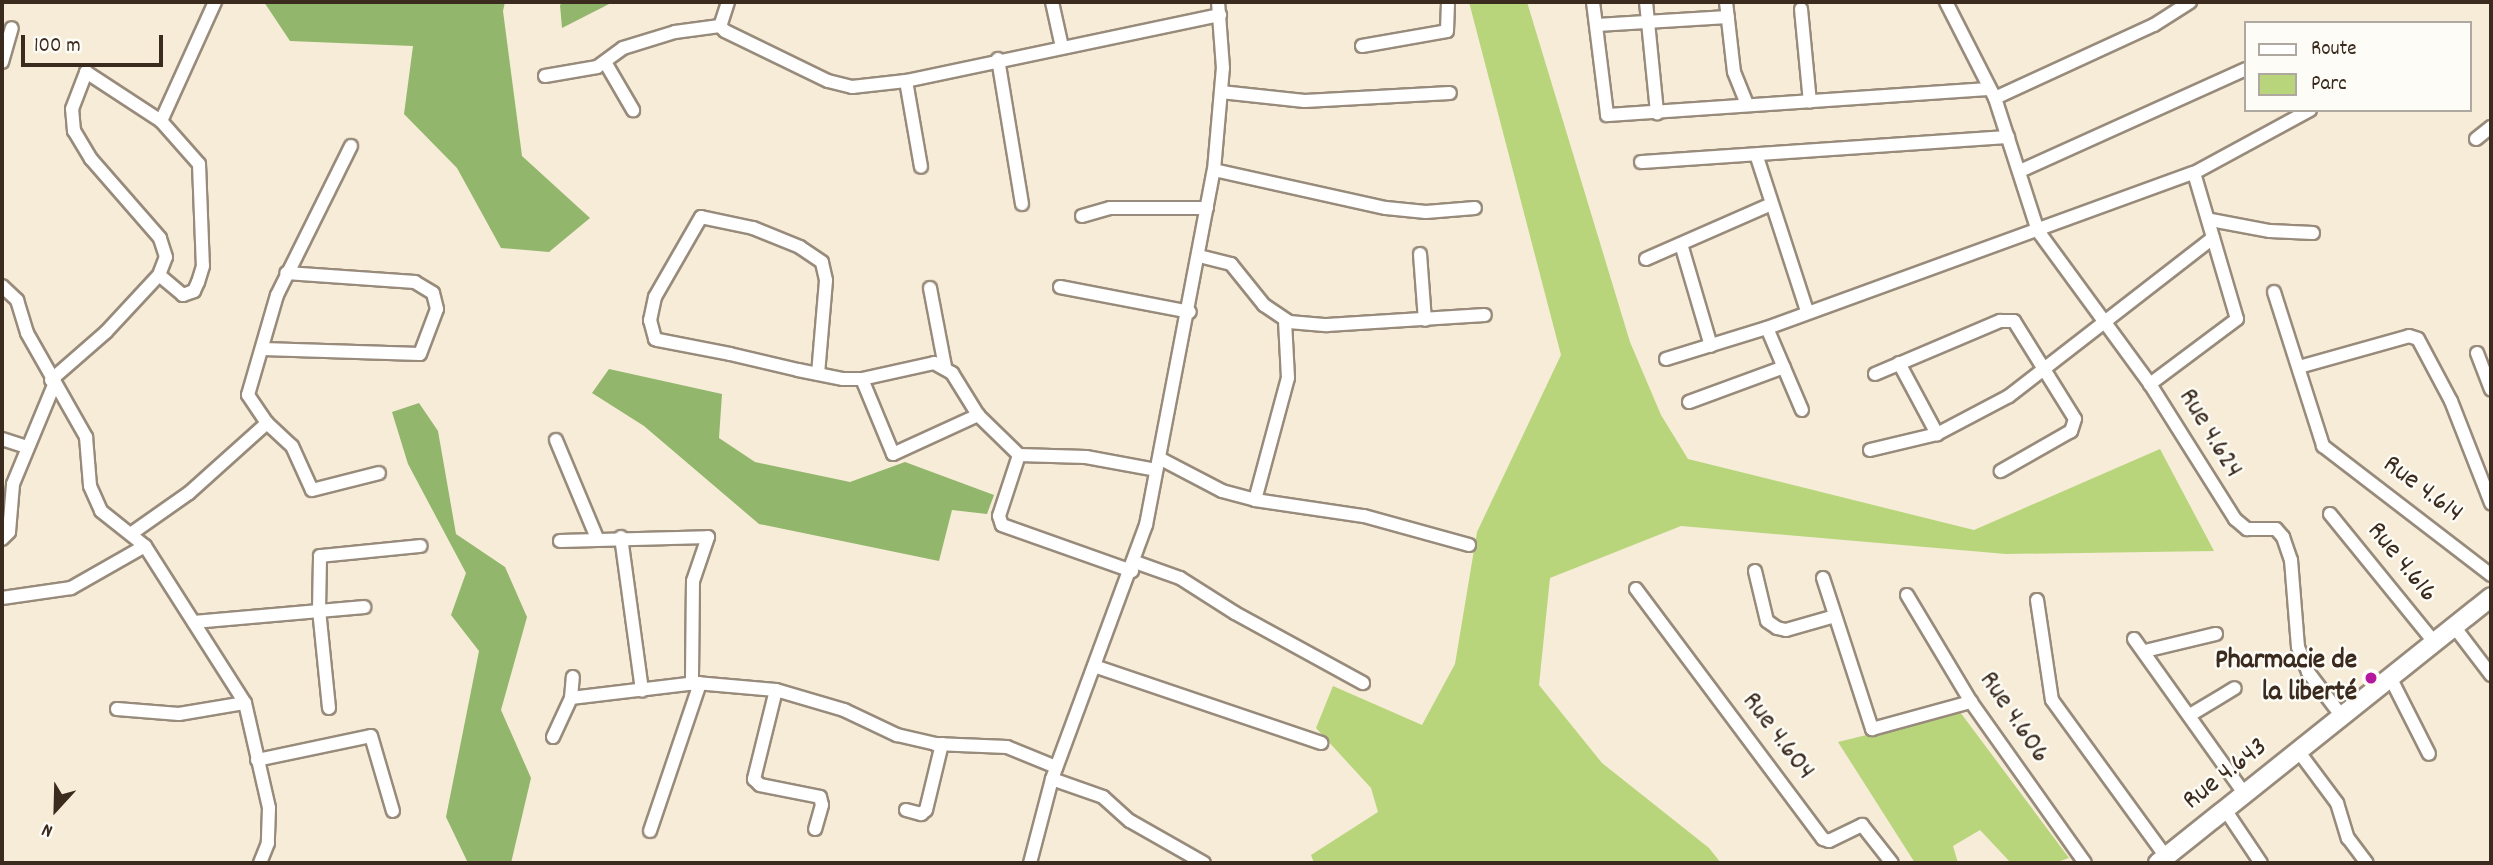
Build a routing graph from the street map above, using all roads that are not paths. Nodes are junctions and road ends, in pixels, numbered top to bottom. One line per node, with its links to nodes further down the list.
1 (215, 2): 33 (street)
2 (728, 2): 15 (street)
3 (1052, 2): 18 (street)
4 (1448, 2): 17 (street)
5 (1593, 2): 14 (street)
6 (1646, 2): 13 (street)
7 (1726, 2): 12 (street)
8 (1946, 2): 27 (street)
9 (2190, 2): 27 (street)
10 (1219, 8): 18 (street); 25 (street)
11 (1801, 9): 28 (street)
12 (1728, 18): 13 (street); 29 (street)
13 (1648, 23): 14 (street); 32 (street)
14 (1597, 25): 32 (street)
15 (720, 26): 21 (street); 24 (street)
16 (12, 28): 20 (street)
17 (1362, 46)
18 (1062, 47): 19 (street)
19 (998, 59): 24 (street); 44 (street)
20 (2, 62)
21 (605, 62): 23 (street); 30 (street)
22 (2244, 70): 42 (street)
23 (545, 76)
24 (905, 81): 40 (street)
25 (1222, 92): 26 (street); 41 (street)
26 (1450, 93)
27 (1992, 93): 28 (street); 35 (street)
28 (1810, 102): 29 (street)
29 (1747, 104): 32 (street)
30 (633, 110)
31 (2306, 112): 43 (street)
32 (1657, 113)
33 (161, 121): 58 (street); 58 (street)
34 (2491, 127): 36 (street)
35 (2008, 137): 38 (street); 42 (street)
36 (2476, 139)
37 (351, 146): 57 (street)
38 (1757, 157): 39 (street); 45 (street)
39 (1642, 162)
40 (921, 167)
41 (1214, 170): 46 (street); 47 (street)
42 (2020, 172): 50 (street)
43 (2194, 173): 49 (street, Rue 4.624); 50 (street)
44 (1022, 204)
45 (1771, 204): 53 (street); 63 (street)
46 (1206, 208): 48 (street); 55 (street)
47 (1475, 208)
48 (1082, 216)
49 (2211, 220): 51 (street); 52 (street, Rue 4.624)
50 (2038, 231): 63 (street); 68 (street)
51 (2313, 233)
52 (2213, 238): 68 (street); 83 (street, Rue 4.624)
53 (1681, 244): 56 (street); 70 (street)
54 (1420, 254): 67 (street)
55 (1199, 256): 64 (street); 66 (street)
56 (1646, 259)
57 (286, 273): 71 (street); 71 (street)
58 (159, 275): 82 (street)
59 (2, 286): 82 (street)
60 (1060, 287): 64 (street)
61 (930, 288): 75 (street)
62 (2273, 292): 77 (street)
63 (1807, 311): 69 (street)
64 (1190, 312): 95 (street)
65 (1485, 315): 67 (street)
66 (1285, 320): 67 (street); 98 (street)
67 (1425, 320)
68 (2102, 321): 78 (street); 83 (street)
69 (1767, 328): 70 (street); 76 (street)
70 (1712, 346): 73 (street)
71 (263, 349): 88 (street)
72 (2477, 353): 84 (street)
73 (1666, 359)
74 (1899, 363): 78 (street); 80 (street); 89 (street)
75 (945, 367): 81 (street); 87 (street)
76 (1784, 367): 85 (street); 86 (street)
77 (2300, 367): 99 (street); 111 (street, Rue 4.614)
78 (2044, 372): 89 (street); 96 (street)
79 (818, 374): 79 (street); 81 (street)
80 (1875, 374)
81 (862, 379): 87 (street)
82 (52, 382): 92 (street); 101 (street)
83 (2150, 384): 141 (street, Rue 4.624)
84 (2491, 389)
85 (1689, 402)
86 (1802, 410)
87 (978, 415): 94 (street)
88 (267, 423): 97 (street); 101 (street)
89 (1937, 434): 93 (street)
90 (2, 439): 92 (street)
91 (556, 440): 104 (street)
92 (27, 447): 103 (street)
93 (1870, 450)
94 (1019, 455): 95 (street); 109 (street)
95 (1158, 464): 98 (street); 109 (street)
96 (2001, 471)
97 (379, 473)
98 (1255, 500): 106 (street)
99 (2491, 503)
100 (2330, 514): 125 (street, Rue 4.616)
101 (132, 533): 108 (street)
102 (621, 537): 104 (street); 131 (street); 135 (street)
103 (2, 538)
104 (597, 538): 105 (street)
105 (560, 541)
106 (1469, 545)
107 (421, 546): 119 (street)
108 (145, 547): 116 (street); 121 (street)
109 (1133, 567): 127 (street); 132 (street)
110 (1755, 571): 120 (street)
111 (2491, 575)
112 (1823, 578): 120 (street)
113 (1636, 589): 157 (street, Rue 4.604)
114 (1907, 595): 137 (street, Rue 4.606)
115 (2491, 597): 122 (highway, Rue 4.643)
116 (2, 598)
117 (2037, 600): 156 (street)
118 (364, 607): 119 (street)
119 (319, 610): 121 (street); 139 (street)
120 (1835, 616): 137 (street)
121 (194, 622): 138 (street)
122 (2456, 629): 125 (highway, Rue 4.643); 128 (street)
123 (2216, 634): 126 (street)
124 (2134, 639): 126 (street)
125 (2435, 643): 130 (highway, Rue 4.643)
126 (2145, 651): 142 (street)
127 (1094, 666): 144 (street); 149 (street)
128 (2491, 675)
129 (573, 677): 136 (street)
130 (2390, 677): 141 (highway, Rue 4.643); 147 (street)
131 (696, 683): 134 (street); 135 (street); 155 (street)
132 (1363, 683)
133 (2235, 688): 142 (street)
134 (776, 690): 145 (street); 154 (street)
135 (642, 691): 136 (street)
136 (571, 698): 143 (street)
137 (1971, 702): 161 (street, Rue 4.606)
138 (245, 704): 140 (street); 148 (street)
139 (329, 708)
140 (117, 709)
141 (2340, 714): 146 (highway, Rue 4.643)
142 (2190, 715): 150 (street)
143 (553, 737)
144 (1321, 743)
145 (942, 744): 149 (street); 152 (street)
146 (2299, 752): 150 (highway, Rue 4.643); 163 (street)
147 (2429, 754)
148 (257, 760): 153 (street); 158 (street)
149 (1054, 773): 159 (street); 160 (street)
150 (2243, 792): 151 (highway, Rue 4.643)
151 (2224, 808): 156 (highway, Rue 4.643); 162 (street)
152 (906, 810)
153 (393, 811)
154 (815, 829)
155 (650, 831)
156 (2162, 860)
157 (1885, 861)
158 (260, 863)
159 (1030, 863)
160 (1204, 863)
161 (2085, 863)
162 (2261, 863)
163 (2367, 863)

